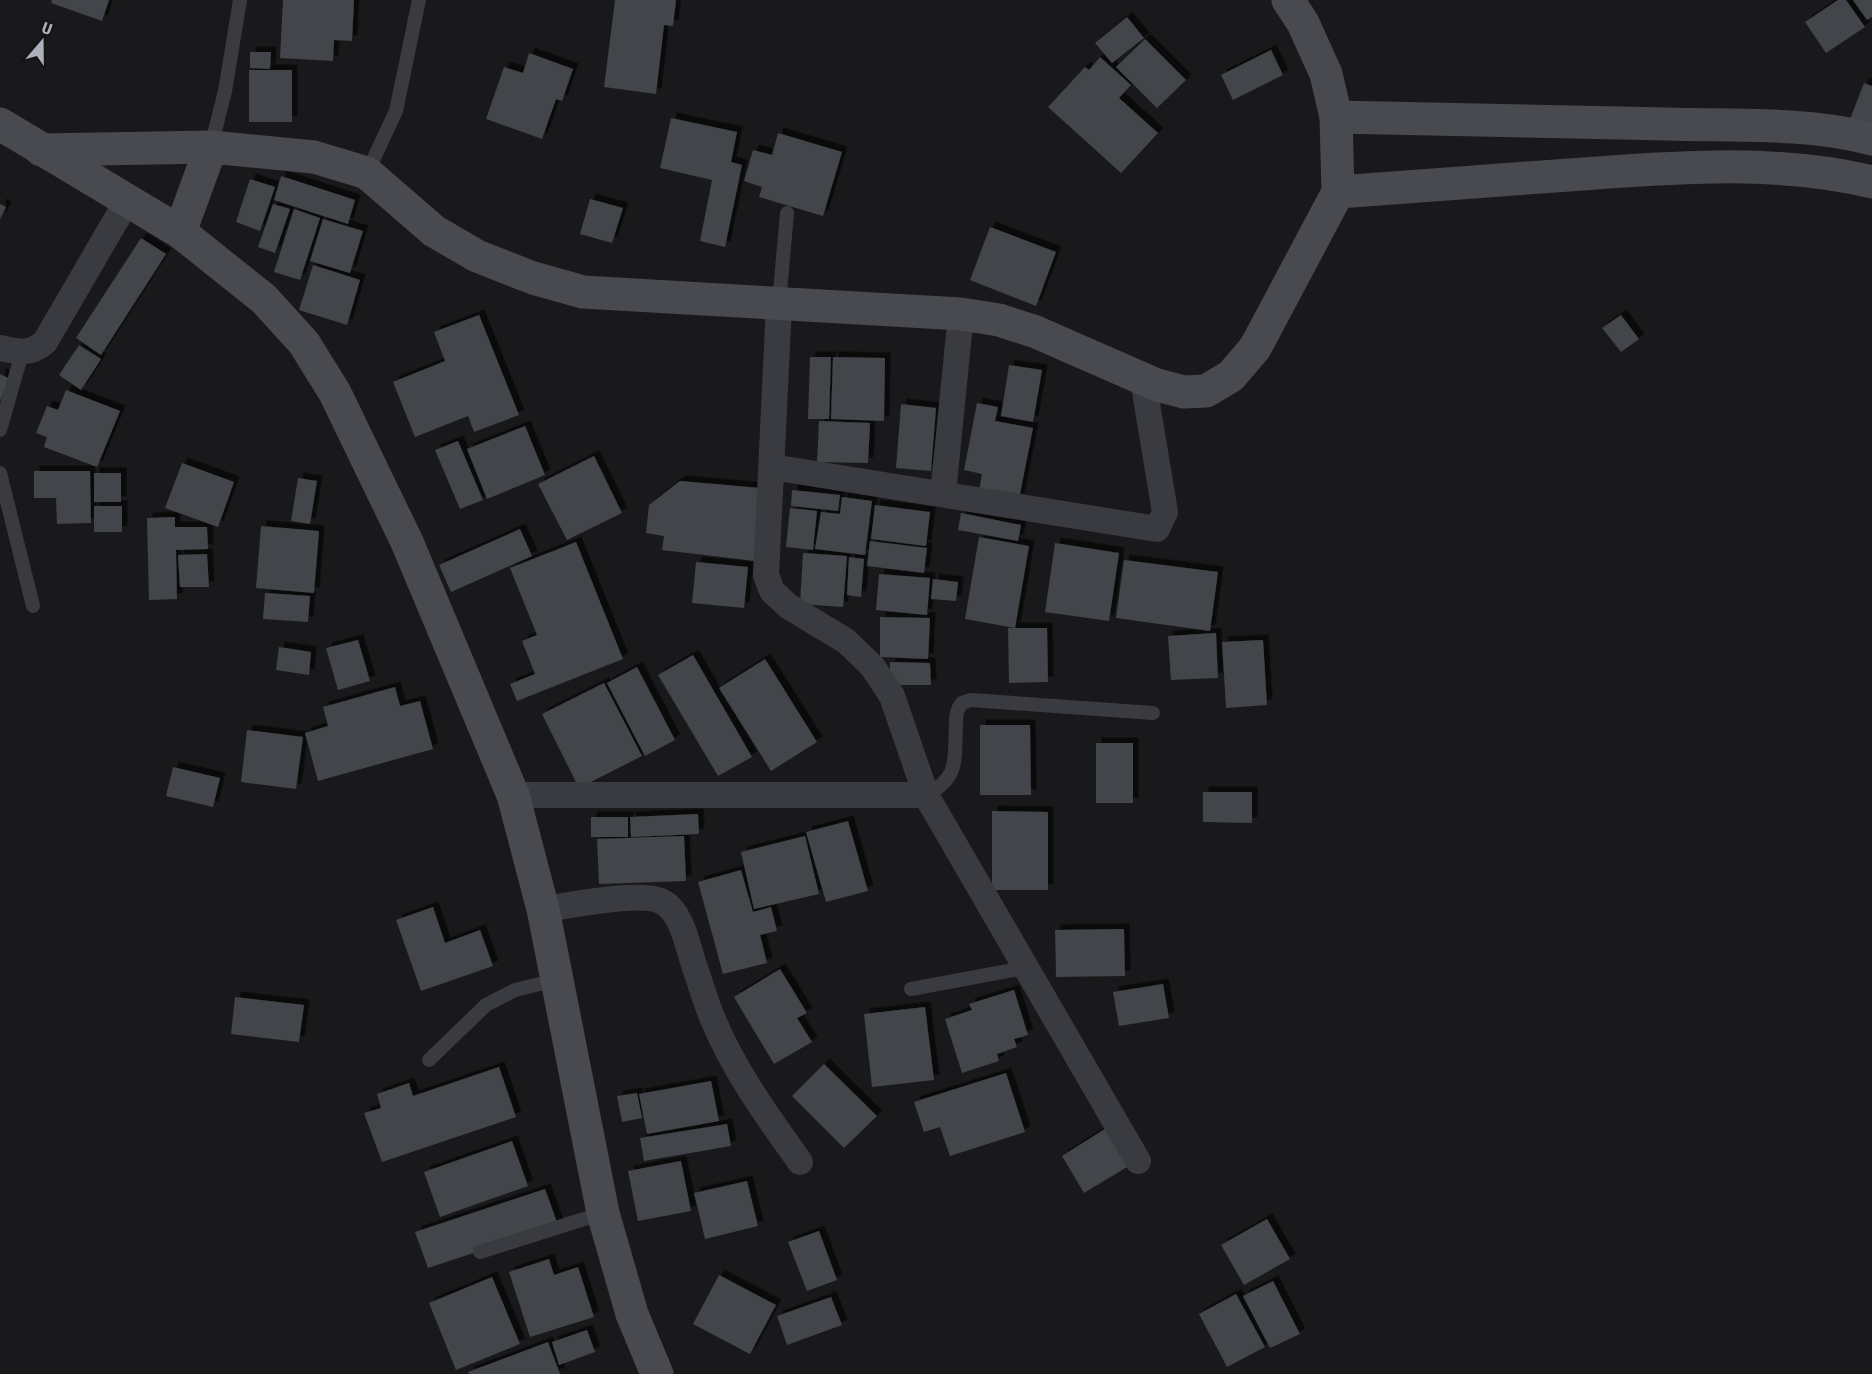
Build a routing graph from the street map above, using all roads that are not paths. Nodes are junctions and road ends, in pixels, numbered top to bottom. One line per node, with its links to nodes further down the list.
1 (240, 0): 7 (lane)
2 (419, 0): 9 (lane)
3 (1288, 0): 4 (street)
4 (1336, 117): 6 (street); 11 (street)
5 (0, 124): 8 (street)
6 (1872, 139)
7 (211, 147): 8 (street); 9 (street); 14 (street)
8 (41, 150): 12 (street)
9 (367, 173): 15 (street)
10 (1872, 182): 11 (street)
11 (1338, 192): 18 (street)
12 (127, 201): 14 (street); 17 (street)
13 (788, 213): 15 (lane)
14 (180, 232): 25 (street)
15 (779, 305): 16 (street); 20 (street)
16 (961, 314): 18 (street); 22 (street)
17 (11, 350): 19 (lane)
18 (1143, 380): 22 (street)
19 (0, 430)
20 (772, 468): 22 (street); 26 (street)
21 (0, 473): 23 (lane)
22 (943, 494)
23 (33, 606)
24 (1153, 713): 26 (lane)
25 (513, 795): 26 (street); 27 (street)
26 (926, 795): 28 (street)
27 (543, 909): 29 (street); 33 (street)
28 (1024, 968): 30 (lane); 32 (street)
29 (556, 980): 31 (lane); 34 (street)
30 (911, 989)
31 (429, 1060)
32 (1138, 1161)
33 (800, 1162)
34 (603, 1213): 35 (lane); 36 (street)
35 (480, 1252)
36 (657, 1374)

